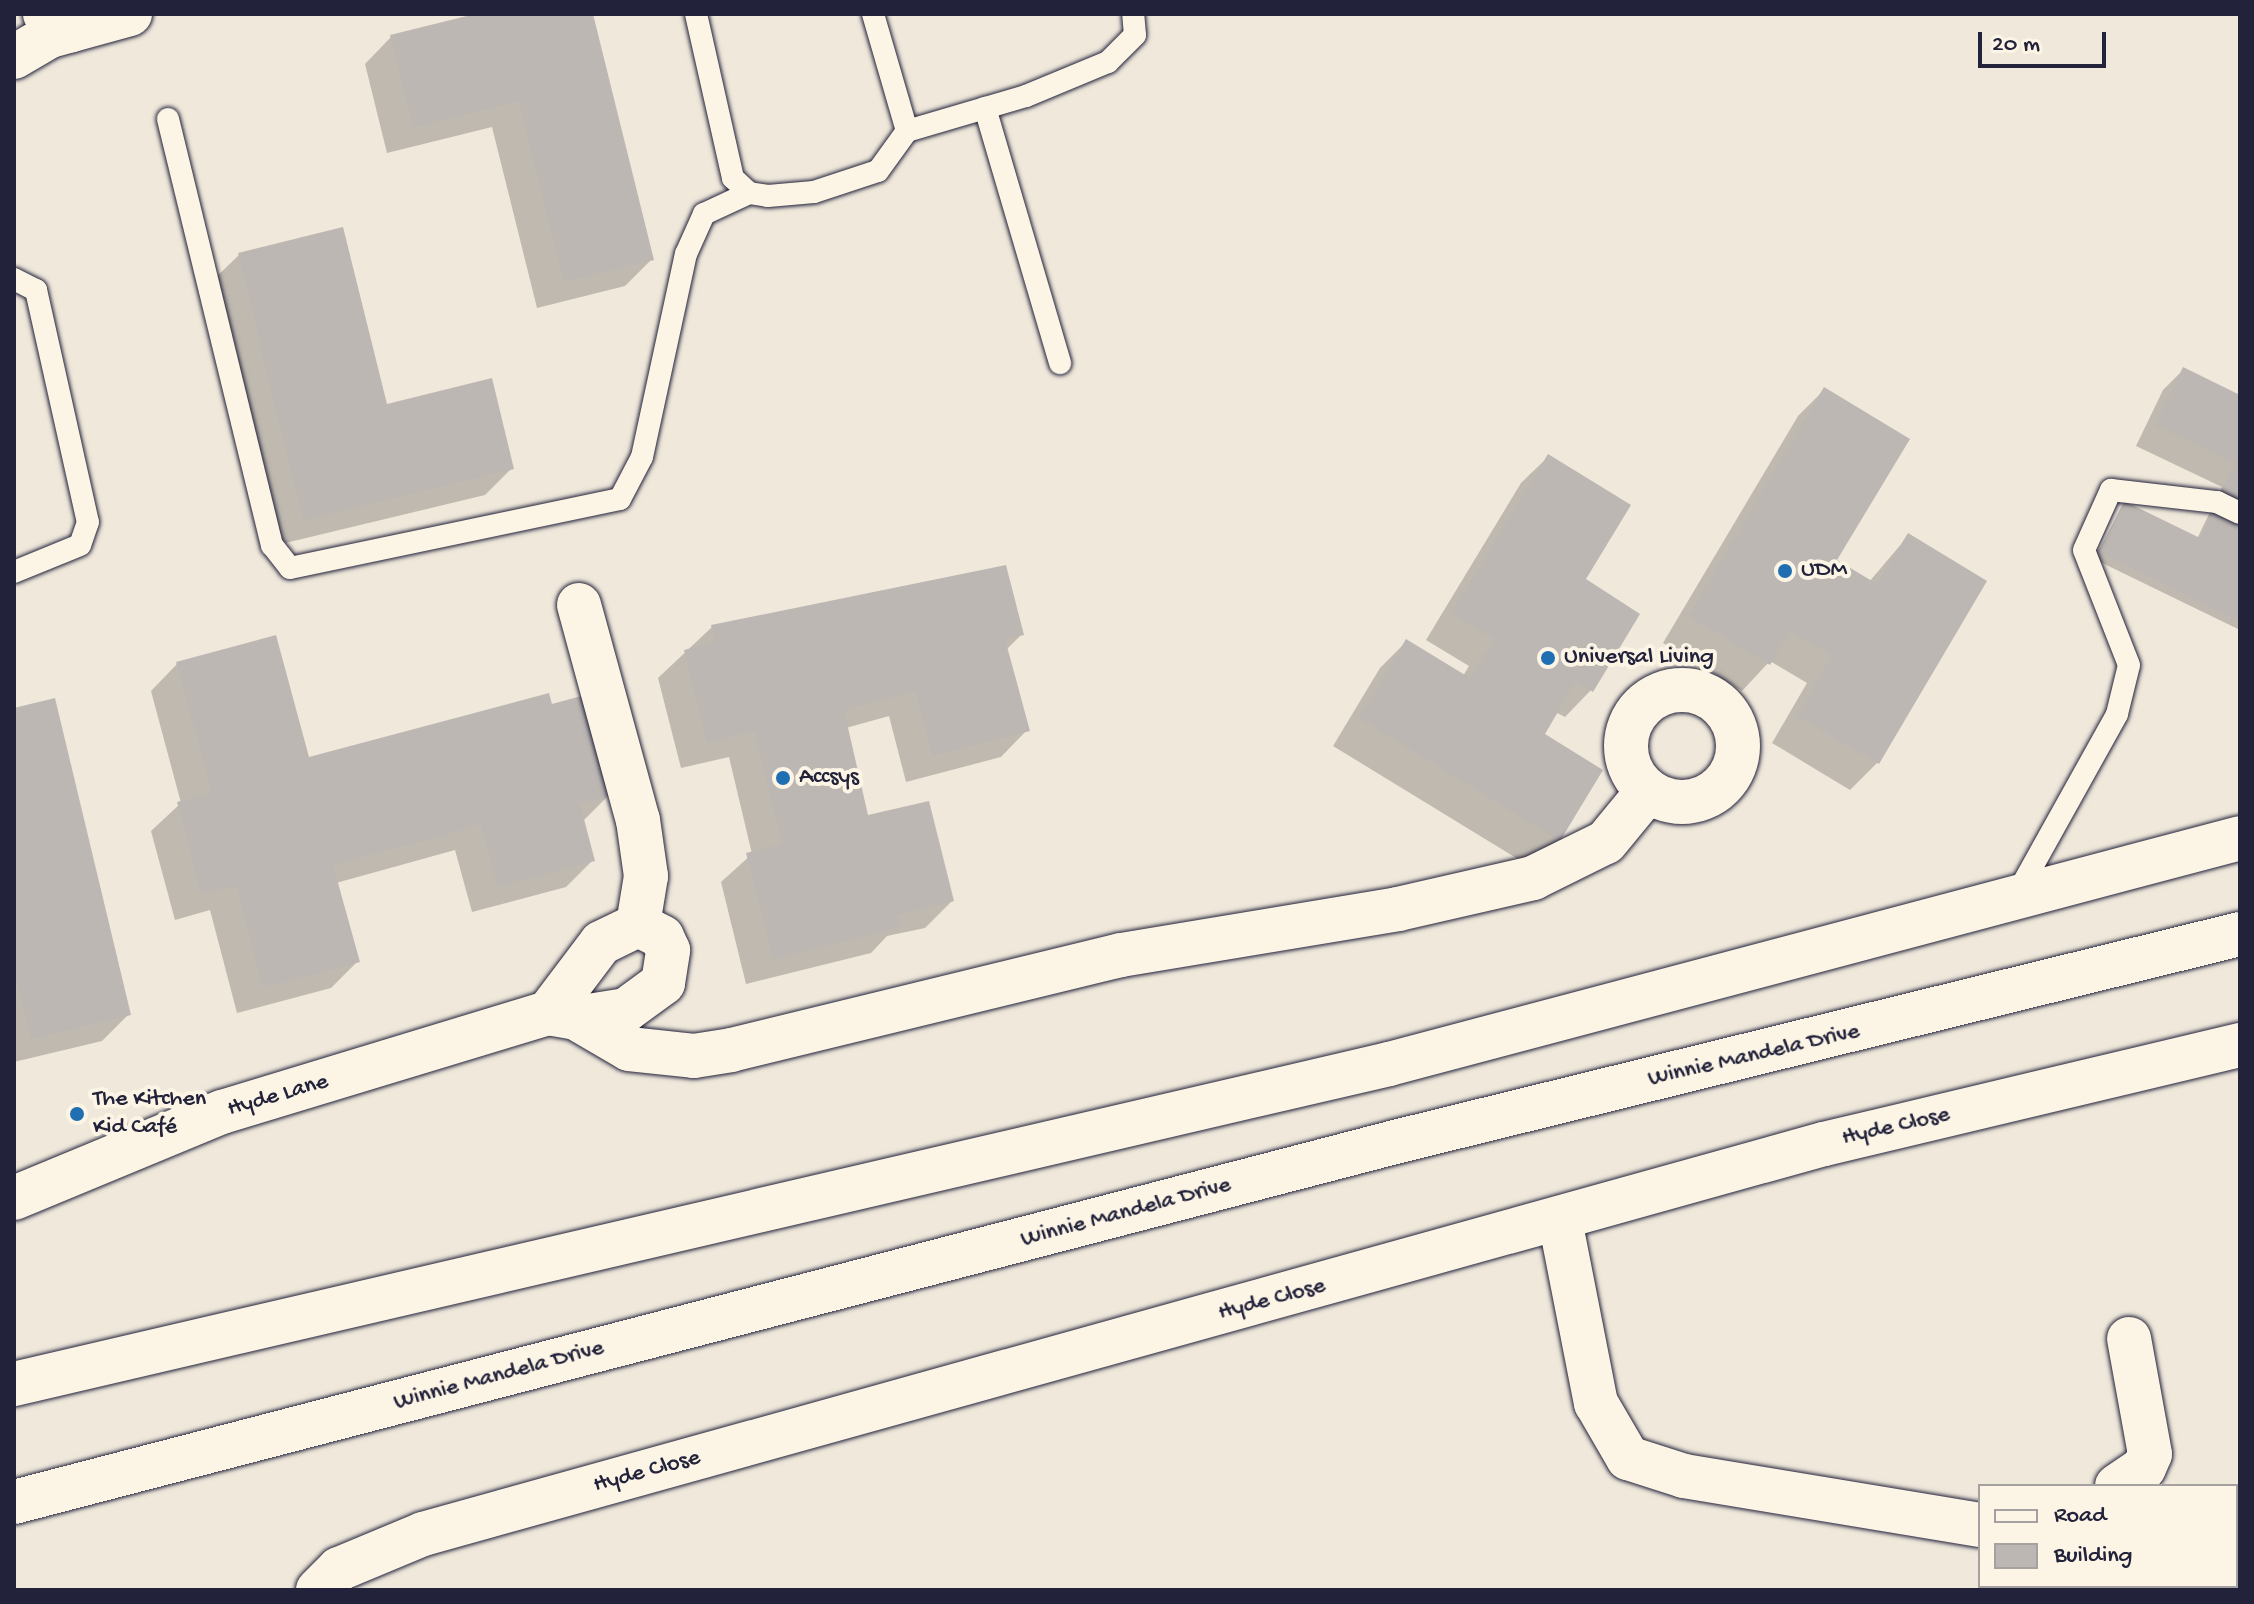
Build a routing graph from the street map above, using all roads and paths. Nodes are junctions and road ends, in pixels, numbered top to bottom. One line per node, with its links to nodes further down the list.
1 (130, 14): 5 (street)
2 (696, 14): 9 (lane)
3 (873, 14): 8 (lane)
4 (1133, 14): 6 (lane)
5 (39, 32)
6 (985, 108): 8 (lane); 11 (lane)
7 (168, 119): 9 (lane)
8 (907, 131): 9 (lane)
9 (749, 193)
10 (14, 279): 13 (lane)
11 (1060, 363)
12 (2240, 513): 17 (lane)
13 (14, 572)
14 (579, 605): 18 (street)
15 (1648, 791): 20 (street)
16 (2240, 838): 17 (street)
17 (2013, 901): 25 (street)
18 (638, 925): 20 (street); 20 (street, Hyde Lane)
19 (2240, 934): 27 (street, Winnie Mandela Drive)
20 (562, 1015): 22 (street, Hyde Lane)
21 (2240, 1045): 23 (street, Hyde Close)
22 (14, 1198)
23 (1560, 1220): 28 (street); 29 (street, Hyde Close)
24 (2129, 1339): 26 (street)
25 (14, 1384)
26 (2120, 1484)
27 (14, 1502)
28 (1978, 1525)
29 (318, 1590)

